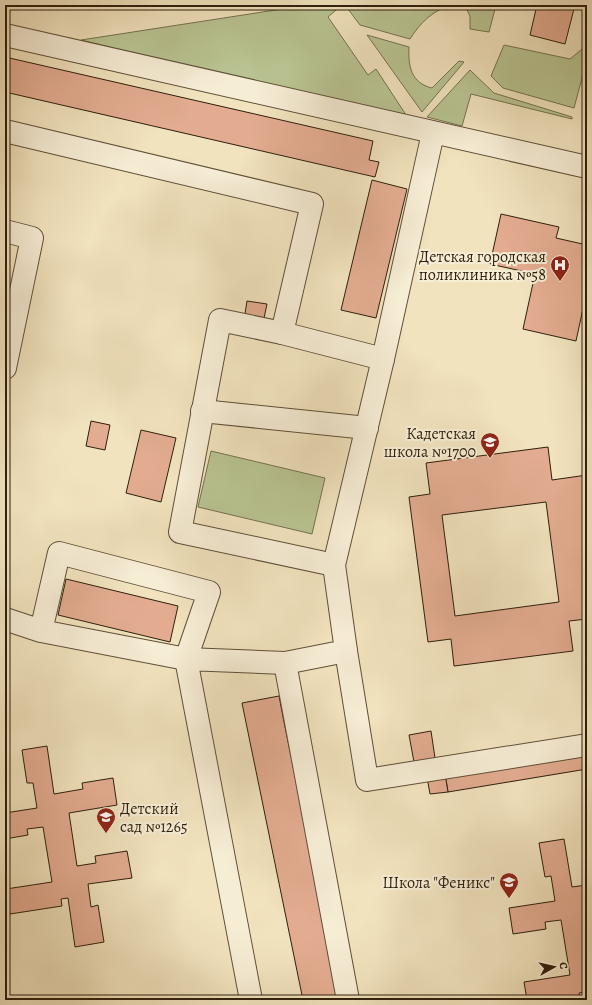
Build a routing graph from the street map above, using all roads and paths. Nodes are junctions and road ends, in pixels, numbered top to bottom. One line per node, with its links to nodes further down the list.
1 (5, 35): 3 (lane)
2 (5, 131): 6 (lane)
3 (433, 133): 4 (lane); 7 (lane)
4 (587, 167)
5 (5, 231): 8 (lane)
6 (282, 333): 7 (lane); 9 (lane)
7 (384, 359): 10 (lane)
8 (5, 368)
9 (202, 411): 10 (lane); 11 (lane)
10 (367, 428): 11 (lane)
11 (334, 565): 14 (lane)
12 (5, 619): 13 (lane)
13 (41, 630): 15 (lane); 15 (lane)
14 (346, 651): 16 (lane); 17 (lane)
15 (186, 659): 16 (lane); 18 (lane)
16 (285, 663): 19 (lane)
17 (587, 746)
18 (251, 1000)
19 (348, 1000)

